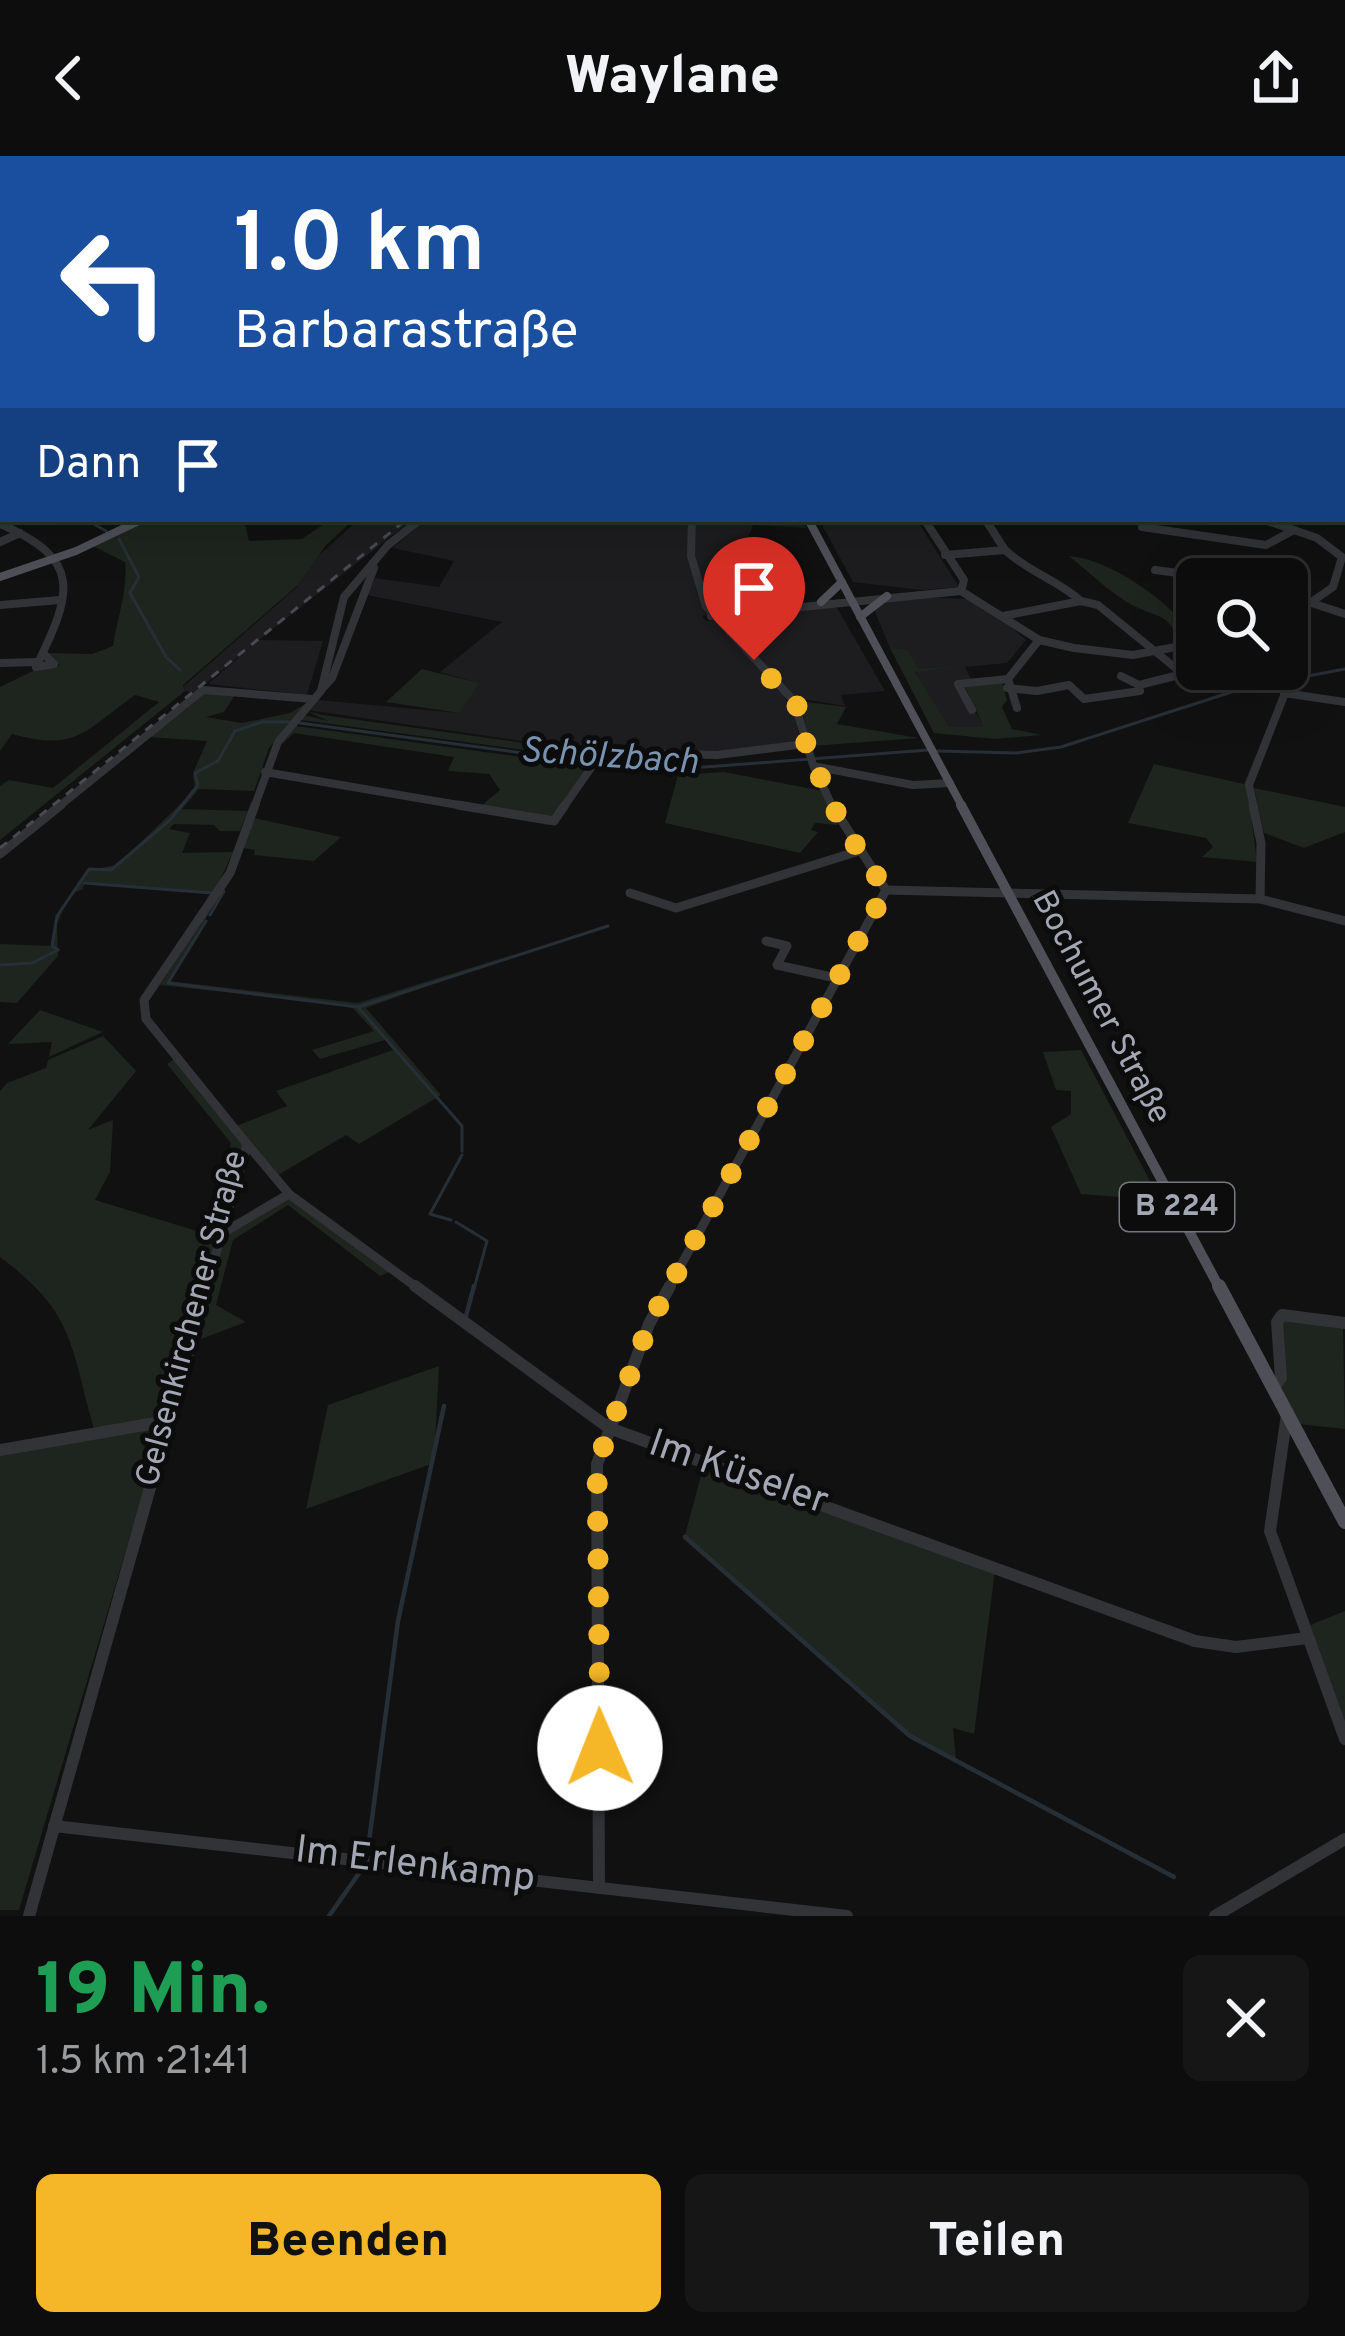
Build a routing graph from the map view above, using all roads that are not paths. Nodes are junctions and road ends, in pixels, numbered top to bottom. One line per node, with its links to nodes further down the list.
1 (135, 522): 17 (main road)
2 (418, 522): 16 (street, Gelsenkirchener Straße)
3 (692, 522): 33 (street)
4 (810, 522): 21 (main road, Bochumer Straße / B 224)
5 (926, 522): 14 (street)
6 (988, 522): 13 (street)
7 (1272, 522): 10 (street)
8 (0, 524): 11 (street)
9 (1142, 527): 10 (street)
10 (1294, 529): 15 (street)
11 (23, 535): 12 (street); 17 (street)
12 (0, 542)
13 (1005, 550): 14 (street); 26 (street)
14 (945, 555): 22 (street)
15 (1344, 556): 30 (street)
16 (378, 557): 40 (street, Gelsenkirchener Straße); 41 (street, Gelsenkirchener Straße)
17 (52, 559): 20 (main road); 25 (street)
18 (1155, 570): 19 (street)
19 (1176, 573)
20 (0, 577)
21 (842, 582): 24 (main road, Bochumer Straße / B 224); 27 (main road)
22 (961, 591): 23 (street); 34 (street)
23 (887, 596): 24 (street); 35 (main road)
24 (851, 599): 27 (street); 35 (main road, Bochumer Straße / B 224)
25 (60, 600): 29 (street); 39 (street)
26 (1081, 601): 34 (street); 38 (street)
27 (821, 602): 33 (street)
28 (1308, 603): 30 (street)
29 (0, 605)
30 (1312, 605): 31 (street); 32 (street)
31 (1308, 607)
32 (1345, 614)
33 (711, 616): 51 (street)
34 (1003, 616): 36 (street)
35 (860, 617): 54 (main road, Bochumer Straße / B 224)
36 (1040, 640): 38 (street); 43 (street)
37 (1176, 647): 38 (street)
38 (1159, 650): 44 (street)
39 (0, 663)
40 (325, 668): 41 (street); 47 (street, Gelsenkirchener Straße)
41 (336, 668): 47 (street, Gelsenkirchener Straße)
42 (1121, 676): 44 (street)
43 (1007, 684): 44 (street); 49 (street); 50 (street)
44 (1139, 685)
45 (1286, 690): 46 (street)
46 (1284, 694): 48 (street); 60 (street)
47 (317, 695): 53 (street, Gelsenkirchener Straße); 56 (street)
48 (1345, 702)
49 (1017, 708)
50 (973, 710)
51 (807, 748): 52 (street); 53 (street)
52 (817, 765): 54 (street); 55 (street)
53 (265, 772): 66 (street, Gelsenkirchener Straße)
54 (950, 783): 59 (main road, Bochumer Straße / B 224)
55 (859, 851): 57 (street); 58 (street)
56 (0, 854)
57 (886, 890): 59 (street); 65 (street)
58 (630, 893)
59 (1008, 893): 60 (street); 70 (main road, Bochumer Straße / B 224)
60 (1260, 899): 61 (street)
61 (1345, 922)
62 (766, 941): 63 (street)
63 (777, 965): 64 (street); 65 (street)
64 (770, 977)
65 (836, 979): 73 (street)
66 (247, 1144): 67 (street, Im Küseler); 68 (street, Gelsenkirchener Straße)
67 (289, 1194): 68 (street); 73 (street, Im Küseler)
68 (220, 1234): 72 (street, Gelsenkirchener Straße)
69 (1345, 1323): 70 (street)
70 (1273, 1388): 71 (main road, Bochumer Straße / B 224)
71 (1287, 1414): 75 (main road, Bochumer Straße / B 224); 76 (street)
72 (167, 1421): 74 (street); 78 (street, Gelsenkirchener Straße)
73 (609, 1428): 76 (street, Im Küseler); 80 (street)
74 (0, 1450)
75 (1345, 1522)
76 (1307, 1638): 77 (street)
77 (1345, 1739)
78 (55, 1826): 80 (street, Im Erlenkamp); 81 (street, Gelsenkirchener Straße)
79 (1345, 1839): 83 (street)
80 (599, 1888): 82 (street, Im Erlenkamp)
81 (29, 1916)
82 (847, 1916)
83 (1215, 1916)

